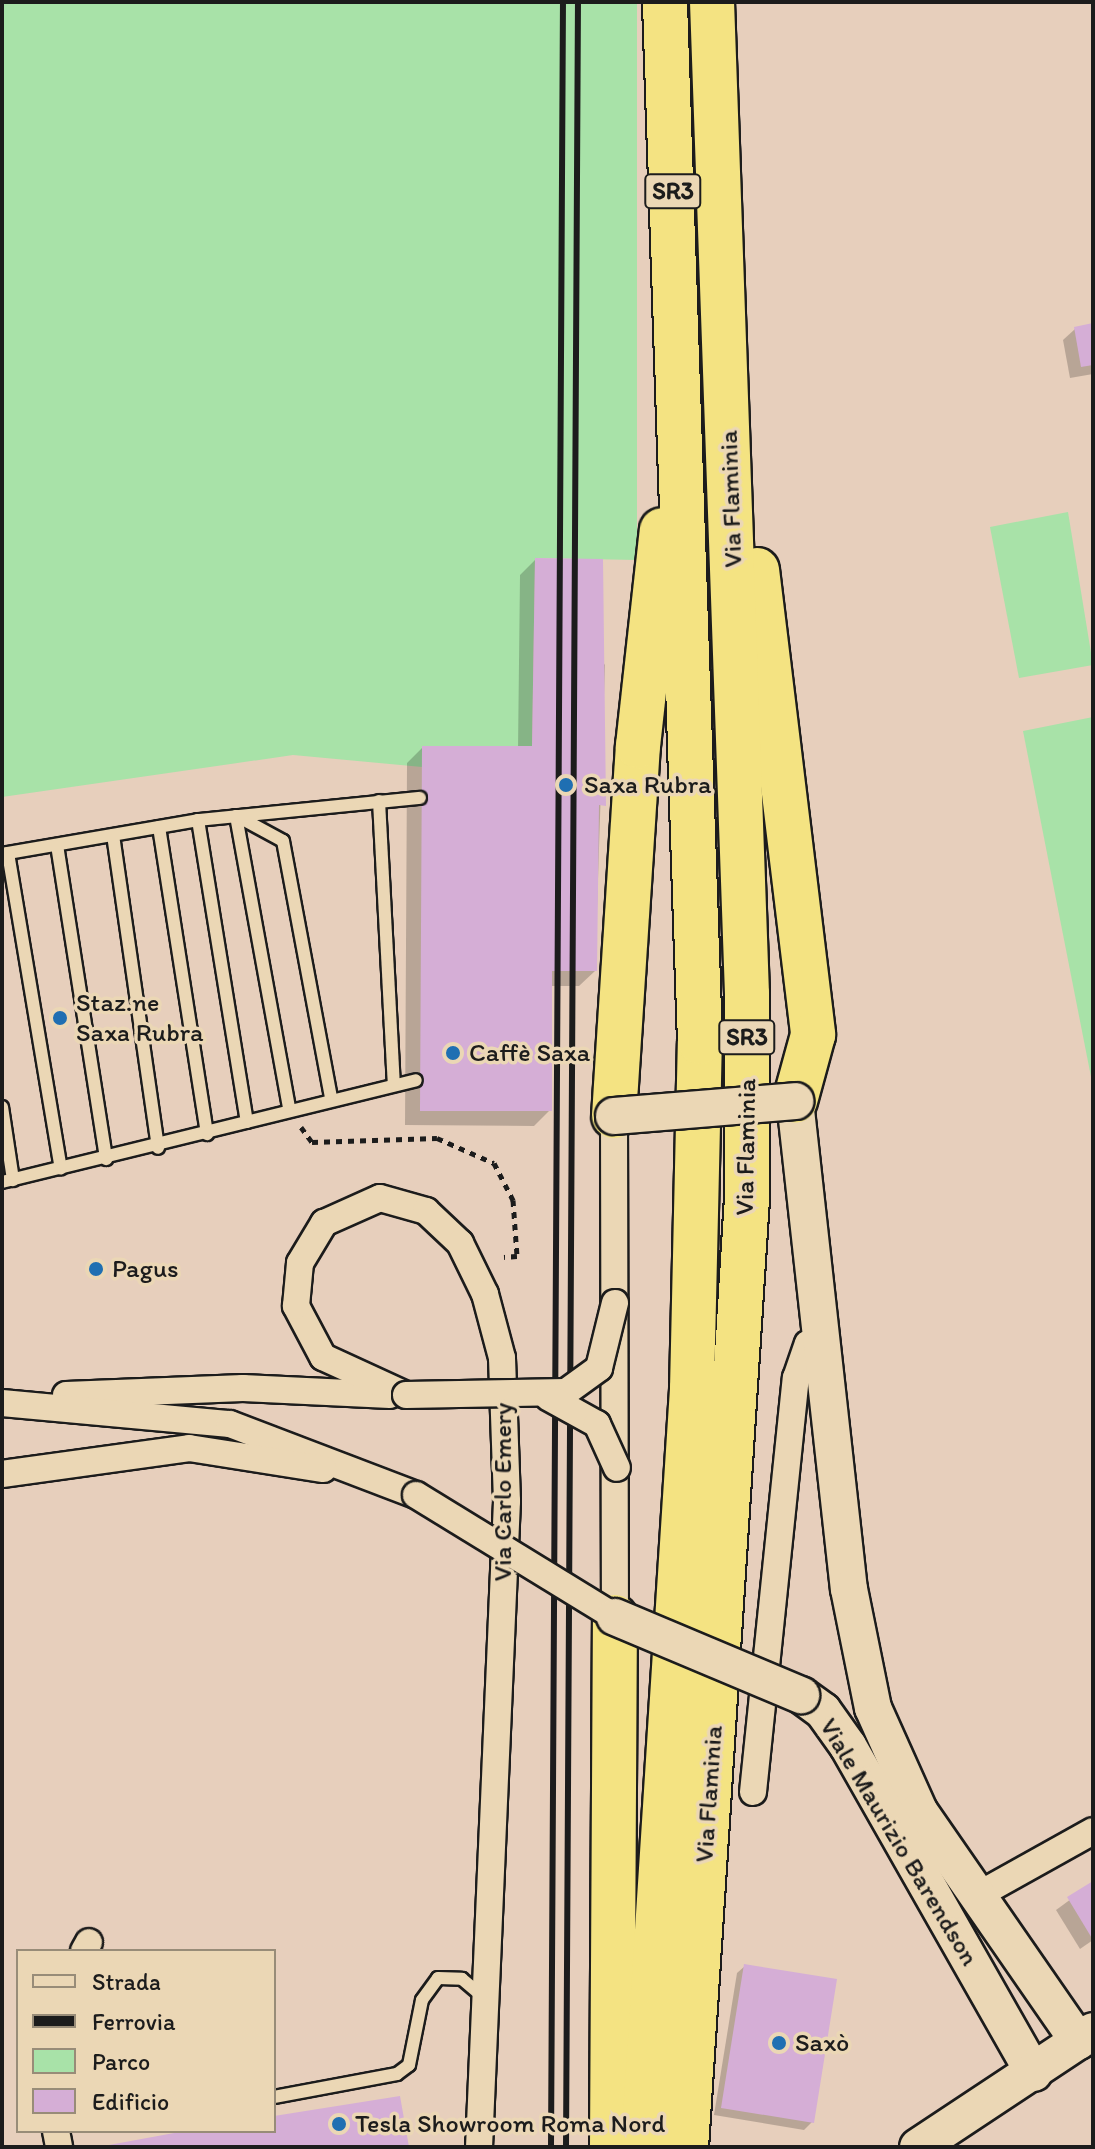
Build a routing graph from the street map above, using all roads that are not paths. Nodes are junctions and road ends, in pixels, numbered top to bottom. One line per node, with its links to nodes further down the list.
1 (665, 2): 3 (highway, Via Flaminia / SR3)
2 (712, 2): 4 (highway, Via Flaminia / SR3)
3 (678, 381): 19 (highway); 45 (highway, Via Flaminia / SR3)
4 (728, 418): 16 (highway); 40 (highway, Via Flaminia / SR3)
5 (420, 798): 6 (lane)
6 (379, 801): 7 (lane); 14 (lane)
7 (236, 816): 8 (lane); 15 (lane); 18 (lane)
8 (198, 820): 9 (lane); 20 (lane)
9 (159, 827): 10 (lane); 21 (lane)
10 (113, 835): 11 (lane); 22 (lane)
11 (57, 845): 12 (lane); 23 (lane)
12 (5, 853): 24 (lane)
13 (416, 1080): 14 (lane)
14 (394, 1083): 15 (lane)
15 (331, 1097): 18 (lane)
16 (795, 1101): 19 (street, bridge); 27 (street)
17 (2, 1107): 25 (lane)
18 (289, 1109): 20 (lane)
19 (614, 1116): 26 (street)
20 (247, 1122): 21 (lane)
21 (207, 1134): 22 (lane)
22 (158, 1148): 23 (lane)
23 (106, 1159): 24 (lane)
24 (61, 1169): 25 (lane)
25 (8, 1181)
26 (615, 1303): 29 (street, bridge); 31 (street, bridge)
27 (820, 1337): 35 (street); 37 (street)
28 (406, 1395): 29 (street, bridge); 30 (street); 38 (street, Via Carlo Emery)
29 (548, 1397): 31 (street, bridge)
30 (2, 1403): 33 (street, Viale Maurizio Barendson)
31 (617, 1468): 34 (street)
32 (2, 1474): 33 (street, Viale Maurizio Barendson)
33 (381, 1483): 34 (street, Viale Maurizio Barendson, bridge)
34 (615, 1617): 41 (street, Viale Maurizio Barendson, bridge); 44 (highway)
35 (753, 1792)
36 (1093, 1831): 37 (street)
37 (980, 1894): 39 (street)
38 (481, 1995): 42 (lane); 43 (street, Via Carlo Emery)
39 (1086, 2036): 41 (street)
40 (690, 2071): 46 (highway, Via Flaminia / SR3); 47 (highway)
41 (1034, 2073): 48 (street)
42 (276, 2097)
43 (479, 2147)
44 (612, 2147)
45 (643, 2147)
46 (686, 2147)
47 (706, 2147)
48 (918, 2147)

